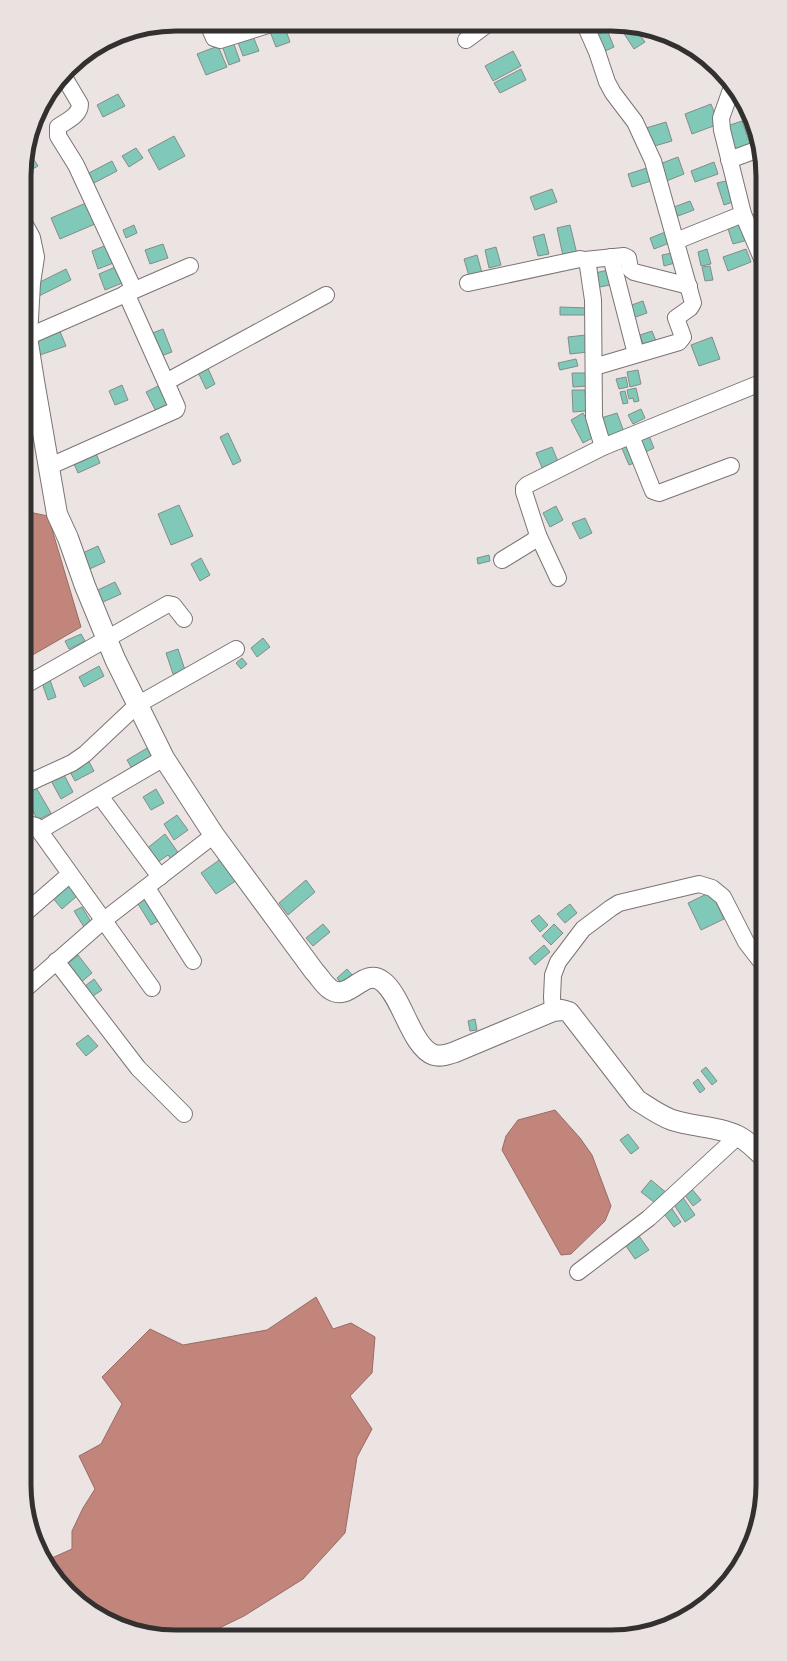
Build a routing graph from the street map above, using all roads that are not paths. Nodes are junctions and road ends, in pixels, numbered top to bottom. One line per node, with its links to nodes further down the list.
1 (211, 31): 2 (street)
2 (249, 31)
3 (478, 31): 5 (street)
4 (588, 31): 11 (street)
5 (466, 40)
6 (66, 81): 20 (street)
7 (730, 93): 9 (street)
8 (754, 151): 9 (street)
9 (729, 160): 10 (street)
10 (743, 214): 11 (street); 13 (street)
11 (676, 241): 19 (street)
12 (31, 243): 17 (street)
13 (756, 245)
14 (611, 257): 15 (street); 19 (street); 23 (street)
15 (585, 260): 18 (street); 25 (street)
16 (190, 266): 20 (street)
17 (31, 276)
18 (468, 283)
19 (689, 286): 23 (street)
20 (130, 291): 22 (street); 26 (street)
21 (326, 295): 26 (street)
22 (31, 335)
23 (636, 354): 25 (street)
24 (31, 362): 31 (street)
25 (594, 367): 29 (street)
26 (166, 382): 31 (street)
27 (756, 385): 28 (street)
28 (631, 436): 29 (street); 30 (street)
29 (603, 447): 32 (street)
30 (731, 466)
31 (48, 467): 36 (street)
32 (538, 535): 33 (street); 34 (street)
33 (502, 560)
34 (558, 578)
35 (184, 619): 36 (street)
36 (106, 638): 38 (street); 39 (street)
37 (236, 649): 39 (street)
38 (31, 682)
39 (137, 705): 40 (street); 41 (street)
40 (164, 758): 42 (street); 44 (street)
41 (31, 782)
42 (100, 796): 43 (street); 46 (street)
43 (32, 830): 45 (street)
44 (214, 835): 46 (street); 55 (street)
45 (70, 874): 48 (street); 49 (street)
46 (160, 877): 47 (street)
47 (147, 888): 49 (street); 52 (street)
48 (31, 908)
49 (104, 920): 51 (street); 54 (street)
50 (756, 955): 55 (street)
51 (56, 961): 53 (street); 56 (street)
52 (193, 961)
53 (31, 984)
54 (152, 988)
55 (553, 1011): 57 (street)
56 (184, 1114)
57 (738, 1136): 58 (street); 59 (street)
58 (756, 1150)
59 (578, 1272)

